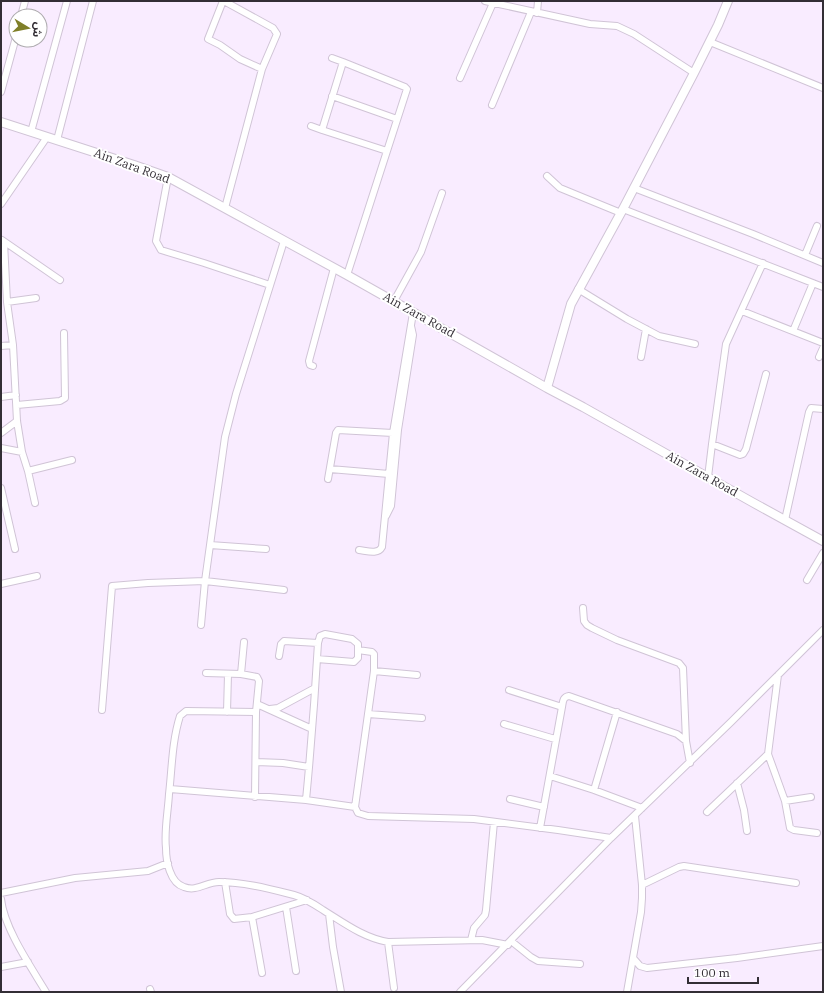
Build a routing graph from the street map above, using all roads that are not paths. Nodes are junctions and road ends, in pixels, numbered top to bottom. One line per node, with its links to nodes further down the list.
1 (67, 1): 24 (street)
2 (93, 1): 26 (street)
3 (224, 1): 13 (street); 13 (street)
4 (485, 1): 7 (street)
5 (538, 1): 8 (street)
6 (728, 1): 9 (main road)
7 (494, 3): 8 (street); 15 (street)
8 (534, 12): 14 (street); 19 (street)
9 (710, 42): 14 (main road); 16 (street)
10 (13, 48): 17 (street)
11 (332, 58): 12 (street)
12 (343, 62): 18 (street); 20 (street)
13 (262, 69): 33 (street)
14 (694, 73): 30 (main road)
15 (460, 78)
16 (823, 88)
17 (1, 92)
18 (332, 96): 20 (street); 23 (street)
19 (492, 105)
20 (397, 119): 27 (street)
21 (1, 122): 24 (main road, Ain Zara Road)
22 (312, 126): 23 (street)
23 (322, 130): 27 (street)
24 (31, 132): 25 (main road, Ain Zara Road)
25 (47, 137): 26 (main road, Ain Zara Road); 32 (street)
26 (57, 140): 29 (main road, Ain Zara Road)
27 (387, 151): 42 (street)
28 (547, 176): 34 (street)
29 (168, 177): 33 (main road, Ain Zara Road); 45 (street)
30 (634, 188): 34 (main road); 38 (street)
31 (442, 193): 49 (street)
32 (1, 204)
33 (225, 208): 37 (main road, Ain Zara Road)
34 (622, 211): 39 (street); 47 (main road)
35 (817, 226): 38 (street)
36 (2, 241): 43 (street); 50 (street)
37 (284, 241): 41 (main road, Ain Zara Road); 45 (street)
38 (805, 255): 40 (street)
39 (762, 263): 44 (street); 52 (street)
40 (823, 263)
41 (334, 268): 42 (main road, Ain Zara Road); 65 (street)
42 (347, 275): 49 (main road, Ain Zara Road)
43 (60, 280)
44 (813, 283): 46 (street); 56 (street)
45 (270, 286): 89 (street)
46 (823, 287)
47 (578, 289): 55 (street); 67 (main road)
48 (36, 298): 50 (street)
49 (394, 301): 53 (main road, Ain Zara Road)
50 (8, 304): 51 (street); 60 (street)
51 (1, 307)
52 (742, 310): 56 (street); 75 (street)
53 (413, 313): 54 (street); 67 (main road, Ain Zara Road)
54 (410, 325): 74 (street); 86 (street)
55 (646, 329): 59 (street); 63 (street)
56 (793, 331): 58 (street)
57 (64, 333): 70 (street)
58 (823, 343)
59 (694, 344)
60 (13, 345): 61 (street); 68 (street)
61 (1, 346)
62 (823, 348): 64 (street)
63 (641, 357)
64 (819, 357)
65 (313, 366)
66 (766, 374): 75 (street)
67 (547, 388): 82 (main road, Ain Zara Road)
68 (16, 395): 69 (street); 70 (street)
69 (1, 397)
70 (17, 405): 72 (street)
71 (823, 409): 87 (street)
72 (17, 421): 73 (street); 77 (street)
73 (1, 433)
74 (393, 433): 79 (street); 81 (street)
75 (712, 444): 82 (street)
76 (1, 448): 77 (street)
77 (22, 452): 80 (street)
78 (72, 460): 80 (street)
79 (330, 469): 81 (street); 83 (street)
80 (28, 471): 85 (street)
81 (389, 474): 86 (street)
82 (708, 477): 87 (main road, Ain Zara Road)
83 (328, 479)
84 (1, 488): 90 (street)
85 (35, 503)
86 (385, 518): 92 (street)
87 (785, 520): 88 (main road, Ain Zara Road)
88 (823, 541)
89 (210, 544): 91 (street); 96 (street)
90 (15, 549)
91 (266, 549)
92 (359, 550)
93 (823, 553): 95 (street)
94 (36, 576): 97 (street)
95 (807, 580)
96 (205, 581): 98 (street); 100 (street); 118 (street)
97 (1, 584)
98 (284, 590)
99 (583, 608): 127 (street)
100 (201, 625)
101 (823, 630): 112 (street)
102 (244, 642): 110 (street)
103 (318, 643): 104 (street); 105 (street); 106 (street)
104 (358, 650): 106 (street); 107 (street)
105 (279, 656)
106 (317, 659): 113 (street)
107 (374, 671): 111 (street); 122 (street)
108 (206, 673): 109 (street)
109 (228, 674): 110 (street); 119 (street)
110 (241, 674): 115 (street)
111 (417, 675)
112 (778, 675): 128 (street); 130 (street)
113 (315, 688): 117 (street); 125 (street)
114 (509, 690): 116 (street)
115 (258, 704): 117 (street); 120 (street)
116 (562, 707): 121 (street); 126 (street)
117 (270, 709): 125 (street)
118 (102, 710)
119 (227, 712): 120 (street); 134 (street)
120 (256, 712): 129 (street)
121 (617, 712): 127 (street); 135 (street)
122 (368, 714): 123 (street); 141 (street)
123 (422, 718)
124 (504, 724): 126 (street)
125 (312, 729): 131 (street)
126 (555, 739): 132 (street)
127 (686, 741): 130 (street)
128 (768, 754): 133 (street); 140 (street)
129 (256, 762): 131 (street); 136 (street)
130 (690, 763): 143 (street)
131 (309, 767): 139 (street)
132 (550, 776): 135 (street); 142 (street)
133 (737, 783): 144 (street); 148 (street)
134 (170, 789): 136 (street); 151 (street)
135 (594, 790): 143 (street)
136 (255, 797): 139 (street)
137 (811, 797): 140 (street)
138 (510, 799): 142 (street)
139 (306, 800): 141 (street)
140 (785, 801): 149 (street)
141 (356, 807): 146 (street)
142 (544, 807): 147 (street)
143 (642, 808): 145 (street)
144 (707, 812)
145 (635, 816): 150 (street); 154 (street)
146 (494, 822): 147 (street); 161 (street)
147 (540, 828): 150 (street)
148 (747, 831)
149 (817, 833)
150 (611, 838): 163 (street)
151 (168, 863): 152 (street); 155 (street)
152 (225, 882): 157 (street); 160 (street)
153 (796, 883): 154 (street)
154 (642, 885): 165 (street)
155 (1, 894)
156 (1, 899): 166 (street)
157 (307, 900): 158 (street); 159 (street)
158 (286, 908): 160 (street); 169 (street)
159 (329, 914): 162 (street); 173 (street)
160 (252, 917): 170 (street)
161 (470, 940): 162 (street); 163 (street)
162 (388, 942): 171 (street)
163 (510, 943): 167 (street); 174 (street)
164 (823, 946): 165 (street)
165 (633, 958): 175 (street)
166 (28, 962): 168 (street); 172 (street)
167 (580, 964)
168 (1, 967)
169 (296, 971)
170 (262, 973)
171 (394, 988)
172 (46, 992)
173 (341, 992)
174 (460, 992)
175 (627, 992)

